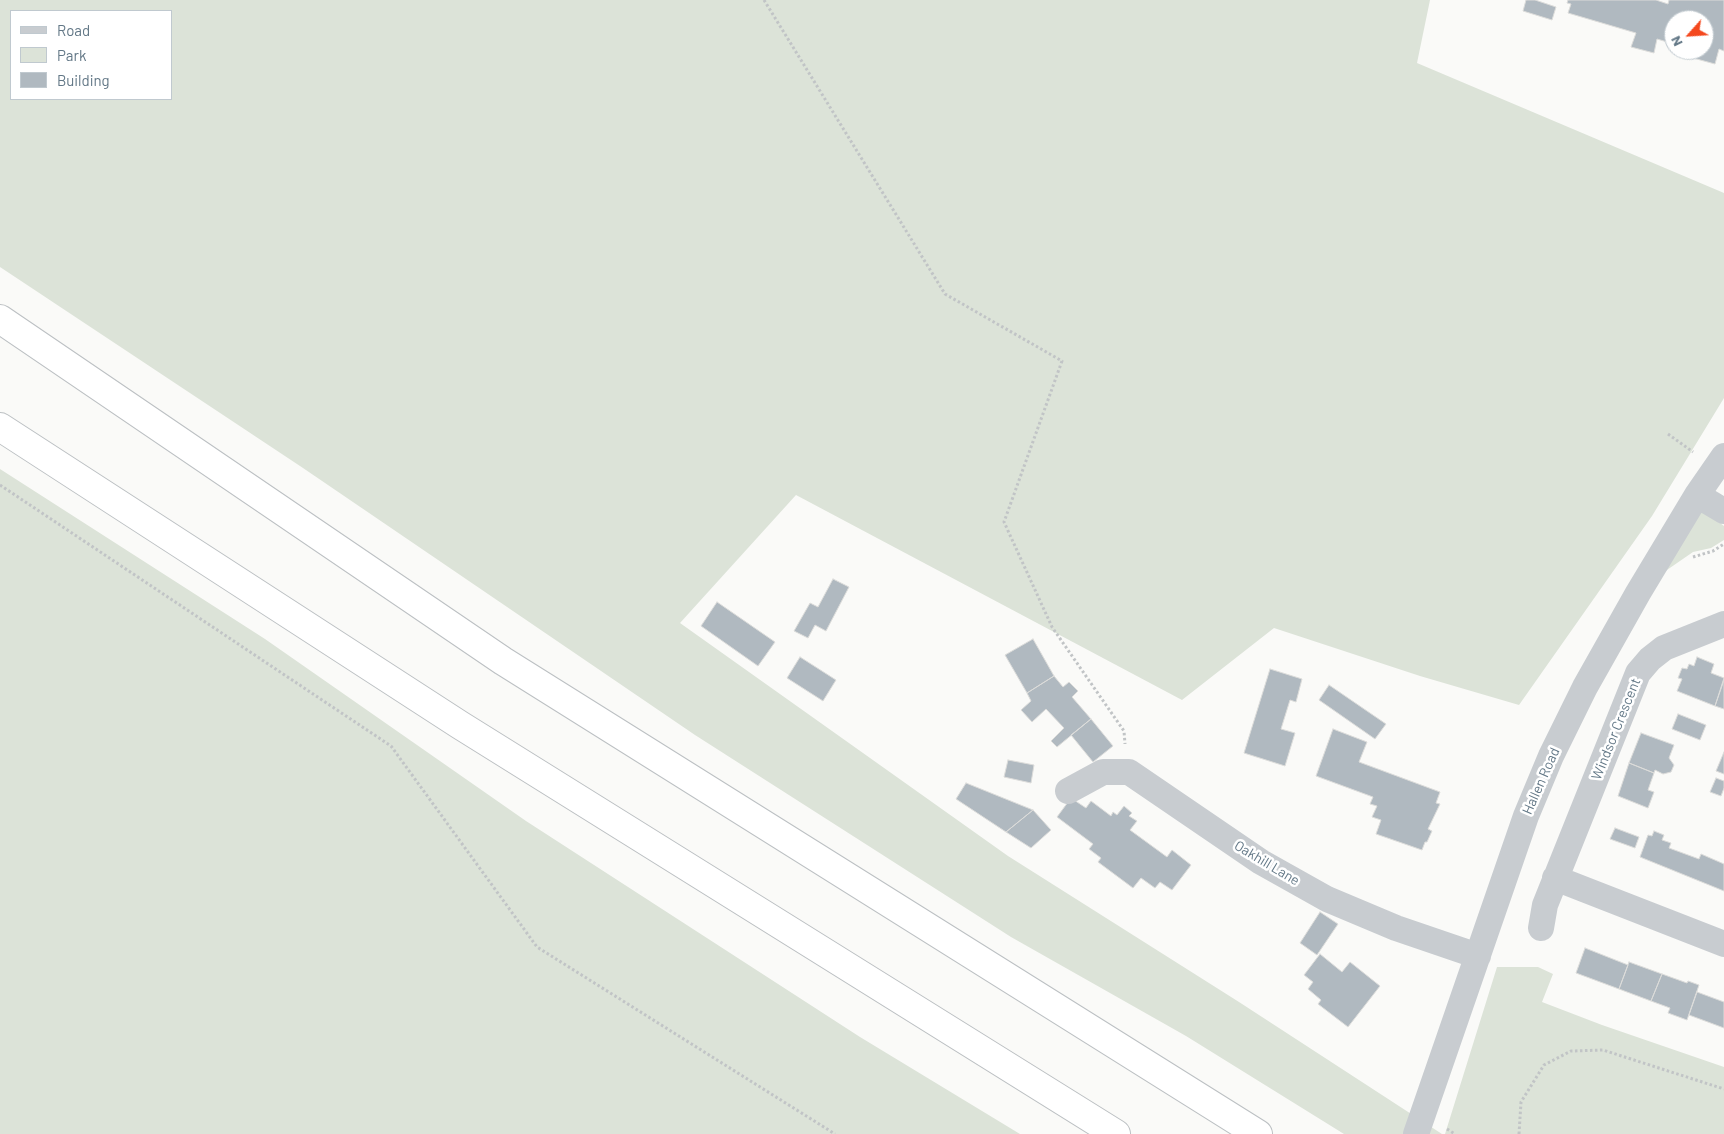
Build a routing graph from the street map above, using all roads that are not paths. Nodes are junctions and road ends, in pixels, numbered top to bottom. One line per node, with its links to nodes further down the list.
1 (0, 319): 13 (highway)
2 (0, 427): 12 (highway)
3 (1724, 456): 4 (street, Hallen Road)
4 (1697, 494): 5 (street); 11 (street, Hallen Road)
5 (1724, 512)
6 (1724, 624): 8 (street, Windsor Crescent)
7 (1068, 791): 11 (street, Oakhill Lane)
8 (1556, 878): 9 (street, Windsor Crescent); 10 (street)
9 (1540, 928)
10 (1724, 944)
11 (1478, 956): 14 (street, Hallen Road)
12 (1116, 1134)
13 (1258, 1134)
14 (1416, 1134)

